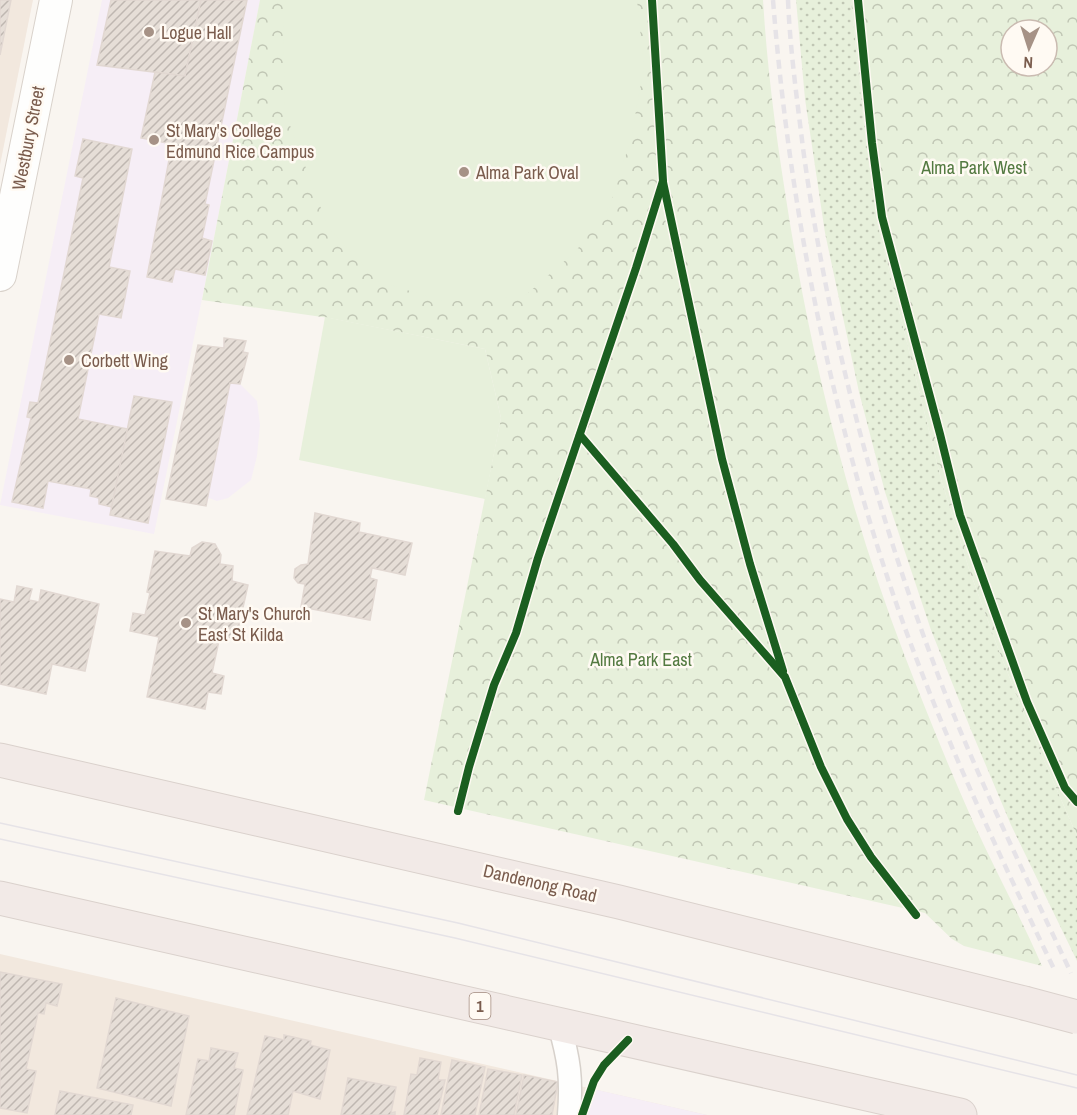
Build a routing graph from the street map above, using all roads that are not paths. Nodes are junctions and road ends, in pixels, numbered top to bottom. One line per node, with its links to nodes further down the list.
1 (56, 0): 2 (street, Westbury Street)
2 (0, 275)
3 (0, 760): 5 (highway, Dandenong Road, bridge)
4 (0, 898): 6 (highway, 1)
5 (1077, 1017)
6 (559, 1024): 7 (street); 8 (highway, 1)
7 (569, 1115)
8 (960, 1115)

